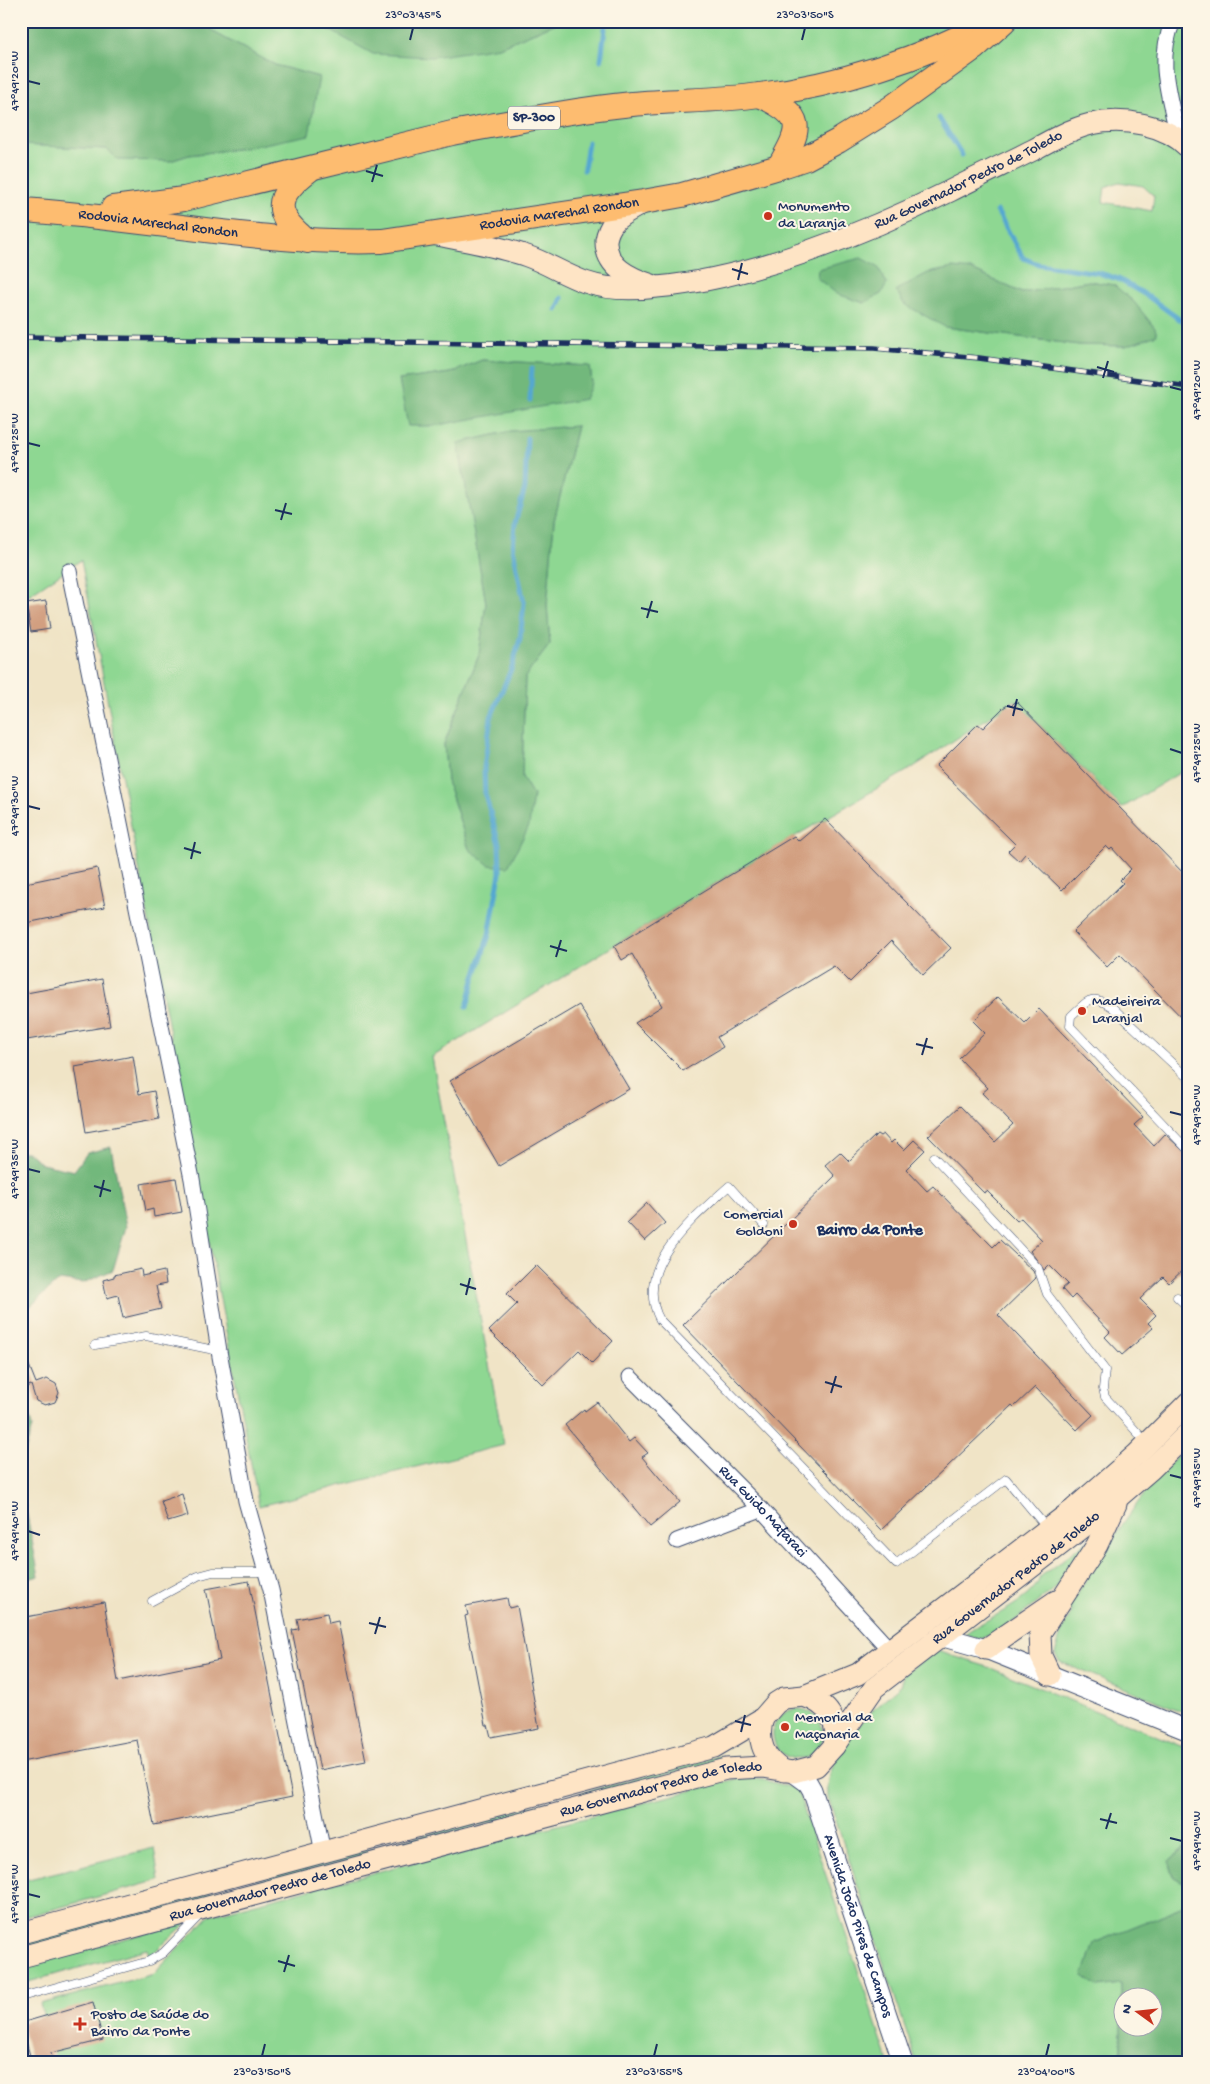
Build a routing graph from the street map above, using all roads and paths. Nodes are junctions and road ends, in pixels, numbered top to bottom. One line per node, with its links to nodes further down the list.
1 (992, 21): 4 (main road, Rodovia Marechal Rondon / SP-300)
2 (1004, 21): 6 (main road, Rodovia Marechal Rondon / SP-300)
3 (1172, 21): 5 (street)
4 (760, 95): 6 (main road); 7 (main road, Rodovia Marechal Rondon / SP-300)
5 (1183, 144): 13 (main road, Rua Governador Pedro de Toledo)
6 (779, 167): 8 (main road, Rodovia Marechal Rondon / SP-300)
7 (311, 168): 10 (main road, Rodovia Marechal Rondon / SP-300); 12 (main road)
8 (643, 202): 11 (main road, Rodovia Marechal Rondon / SP-300); 13 (main road)
9 (21, 210): 10 (main road, Rodovia Marechal Rondon / SP-300)
10 (68, 213): 12 (main road, Rodovia Marechal Rondon / SP-300)
11 (431, 234): 12 (main road, Rodovia Marechal Rondon / SP-300); 13 (main road, Rua Governador Pedro de Toledo)
12 (307, 241)
13 (659, 287)
14 (69, 571): 22 (street)
15 (1189, 1079): 16 (lane)
16 (1189, 1150)
17 (934, 1157): 26 (lane)
18 (764, 1225): 29 (lane)
19 (1177, 1296): 20 (lane)
20 (1189, 1308)
21 (95, 1345): 22 (lane)
22 (219, 1351): 31 (street)
23 (630, 1377): 28 (street, Rua Guido Mafaraci)
24 (1189, 1402): 26 (main road, Rua Governador Pedro de Toledo)
25 (1189, 1432): 27 (main road, Rua Governador Pedro de Toledo)
26 (1148, 1444): 29 (main road, Rua Governador Pedro de Toledo)
27 (1118, 1499): 32 (main road); 34 (main road, Rua Governador Pedro de Toledo)
28 (761, 1509): 30 (street); 35 (street, Rua Guido Mafaraci)
29 (1047, 1529): 35 (main road, Rua Governador Pedro de Toledo)
30 (677, 1542)
31 (266, 1572): 33 (lane); 44 (street)
32 (1062, 1597): 36 (main road); 37 (main road)
33 (152, 1601)
34 (940, 1636): 36 (street); 41 (main road, Rua Governador Pedro de Toledo)
35 (889, 1649): 38 (main road, Rua Governador Pedro de Toledo)
36 (986, 1649): 37 (street)
37 (1050, 1675): 40 (street)
38 (804, 1696): 39 (main road, Rua Governador Pedro de Toledo); 41 (main road)
39 (763, 1718): 42 (main road); 44 (main road, Rua Governador Pedro de Toledo)
40 (1189, 1731)
41 (828, 1753): 42 (main road, Rua Governador Pedro de Toledo); 43 (street)
42 (789, 1772): 43 (street, Avenida João Pires de Campos); 45 (main road, Rua Governador Pedro de Toledo)
43 (812, 1790): 49 (street, Avenida João Pires de Campos)
44 (322, 1853): 46 (main road, Rua Governador Pedro de Toledo)
45 (208, 1907): 47 (main road, Rua Governador Pedro de Toledo); 48 (lane)
46 (21, 1933)
47 (21, 1957)
48 (21, 1996)
49 (903, 2063)

